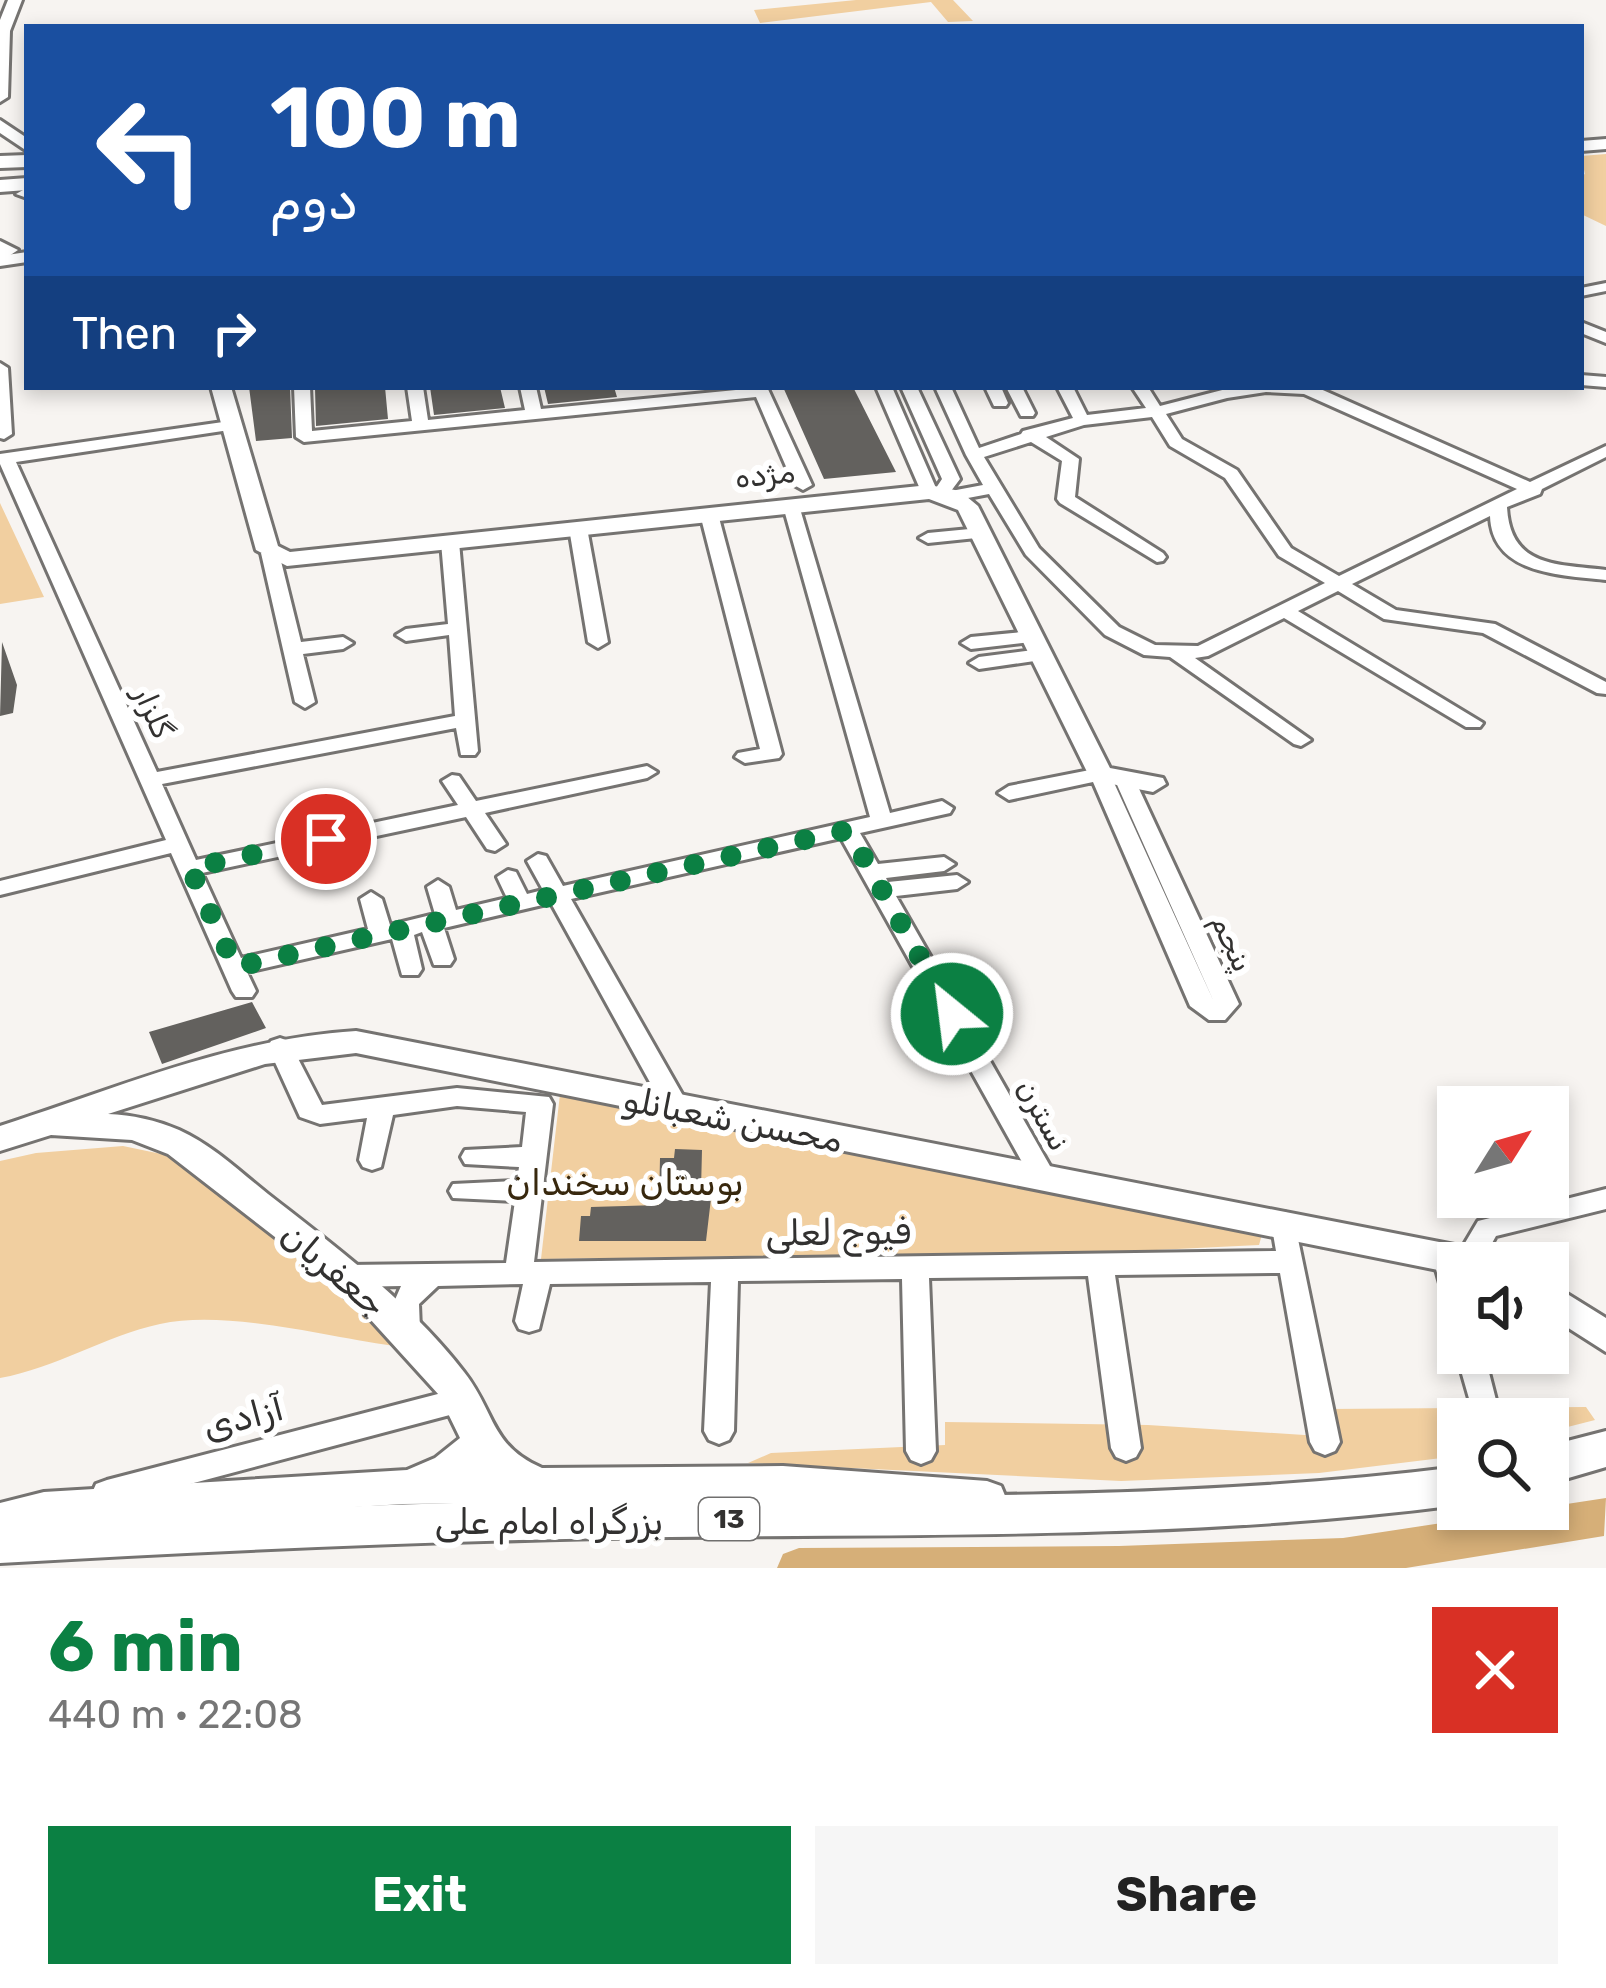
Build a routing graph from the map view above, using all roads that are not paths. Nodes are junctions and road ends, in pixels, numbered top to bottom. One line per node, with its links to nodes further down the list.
1 (15, 0): 2 (main road)
2 (1, 32): 3 (main road)
3 (0, 97)
4 (0, 125): 5 (main road)
5 (24, 144)
6 (0, 368): 28 (street)
7 (222, 390): 26 (main road)
8 (302, 390): 27 (street)
9 (415, 390): 27 (street)
10 (529, 390): 24 (street)
11 (742, 390): 21 (street)
12 (760, 390): 36 (street)
13 (886, 390): 35 (street)
14 (910, 390): 35 (street)
15 (944, 390): 31 (street)
16 (1016, 390): 23 (street)
17 (1067, 390): 25 (street)
18 (1142, 390): 22 (street)
19 (1246, 390): 22 (street)
20 (1309, 390): 34 (street)
21 (649, 395): 24 (street)
22 (1156, 412): 25 (street); 46 (street)
23 (1027, 413)
24 (533, 414): 27 (street)
25 (1082, 420): 29 (street)
26 (230, 426): 32 (street); 43 (main road)
27 (421, 426)
28 (4, 434)
29 (1029, 434): 31 (street); 44 (street)
30 (1606, 452): 34 (street)
31 (974, 454): 33 (street)
32 (3, 459): 65 (street, گلزار)
33 (994, 488): 35 (street); 55 (street)
34 (1534, 490): 37 (street)
35 (941, 494): 36 (main road, مژده); 40 (main road)
36 (797, 495): 38 (main road, مژده); 71 (street)
37 (1498, 507): 45 (street); 46 (street)
38 (709, 514): 39 (main road, مژده); 62 (street)
39 (578, 529): 42 (main road, مژده); 50 (street)
40 (980, 532): 41 (street); 52 (main road)
41 (928, 538)
42 (450, 542): 43 (main road, مژده); 48 (street)
43 (270, 553): 53 (street)
44 (1157, 557)
45 (1606, 575)
46 (1340, 584): 47 (street); 56 (street)
47 (1285, 611): 55 (street); 59 (street)
48 (455, 629): 49 (street); 58 (street)
49 (406, 635)
50 (598, 642)
51 (343, 643): 53 (street)
52 (1036, 646): 54 (street); 64 (main road)
53 (294, 649): 57 (street)
54 (975, 653)
55 (1177, 654): 60 (street)
56 (1604, 689)
57 (304, 702)
58 (462, 721): 61 (street); 65 (street)
59 (1473, 723)
60 (1301, 740)
61 (468, 751)
62 (745, 758)
63 (647, 772): 70 (street)
64 (1112, 776): 64 (street, پنجم); 67 (main road); 68 (street)
65 (151, 780): 73 (street, گلزار)
66 (452, 781): 70 (street)
67 (1153, 784)
68 (1009, 793)
69 (942, 808): 71 (street)
70 (471, 809): 74 (street); 76 (street)
71 (882, 822): 72 (street)
72 (848, 830): 79 (street, نسترن); 82 (street)
73 (179, 844): 76 (street, گلزار); 81 (street)
74 (495, 844)
75 (538, 861): 82 (street)
76 (190, 868): 88 (street, گلزار)
77 (951, 873): 79 (street)
78 (508, 877): 84 (street)
79 (877, 881): 101 (street, نسترن)
80 (438, 887): 85 (street)
81 (0, 888)
82 (557, 895): 84 (street); 94 (street)
83 (371, 899): 86 (street)
84 (520, 903): 85 (street)
85 (440, 921): 86 (street); 87 (street)
86 (391, 932): 88 (street); 89 (street)
87 (442, 959)
88 (235, 967): 90 (street, گلزار)
89 (410, 969)
90 (244, 992)
91 (280, 1047): 92 (main road, محسن شعبانلو); 93 (street); 94 (main road, محسن شعبانلو)
92 (139, 1093): 95 (main road, محسن شعبانلو); 96 (main road)
93 (382, 1108): 99 (street); 100 (street)
94 (677, 1108): 101 (main road, محسن شعبانلو)
95 (44, 1125): 96 (main road); 97 (main road, محسن شعبانلو)
96 (148, 1130): 114 (main road, جعفریان)
97 (0, 1139)
98 (474, 1157): 99 (street)
99 (533, 1157): 103 (street)
100 (372, 1160)
101 (1045, 1180): 105 (main road, محسن شعبانلو)
102 (462, 1190): 103 (street)
103 (529, 1191): 112 (street)
104 (1606, 1199): 106 (street)
105 (1284, 1222): 107 (main road, محسن شعبانلو); 108 (street)
106 (1476, 1242)
107 (1437, 1254)
108 (1288, 1262): 109 (street, فیوج لعلی); 121 (street)
109 (1100, 1265): 110 (street, فیوج لعلی); 123 (street)
110 (915, 1267): 111 (street, فیوج لعلی); 125 (street)
111 (725, 1269): 112 (street, فیوج لعلی); 120 (street)
112 (529, 1271): 113 (street, فیوج لعلی); 116 (street)
113 (435, 1274): 114 (street, فیوج لعلی); 117 (street)
114 (348, 1276): 117 (main road, جعفریان)
115 (1569, 1311): 118 (main road)
116 (530, 1322)
117 (406, 1331): 119 (main road, جعفریان)
118 (1606, 1337)
119 (461, 1400): 122 (main road, جعفریان); 130 (street, آزادی)
120 (719, 1431)
121 (1325, 1442)
122 (479, 1445): 127 (main road); 128 (main road)
123 (1126, 1448)
124 (1606, 1449): 126 (highway)
125 (921, 1451)
126 (1569, 1459)
127 (403, 1487): 128 (main road); 130 (main road)
128 (546, 1487): 132 (main road)
129 (1437, 1489): 132 (highway, بزرگراه امام علی / 13)
130 (44, 1509): 131 (street, آزادی); 133 (main road)
131 (0, 1510)
132 (1171, 1512): 134 (highway, بزرگراه امام علی / 13)
133 (0, 1521)
134 (0, 1543)

